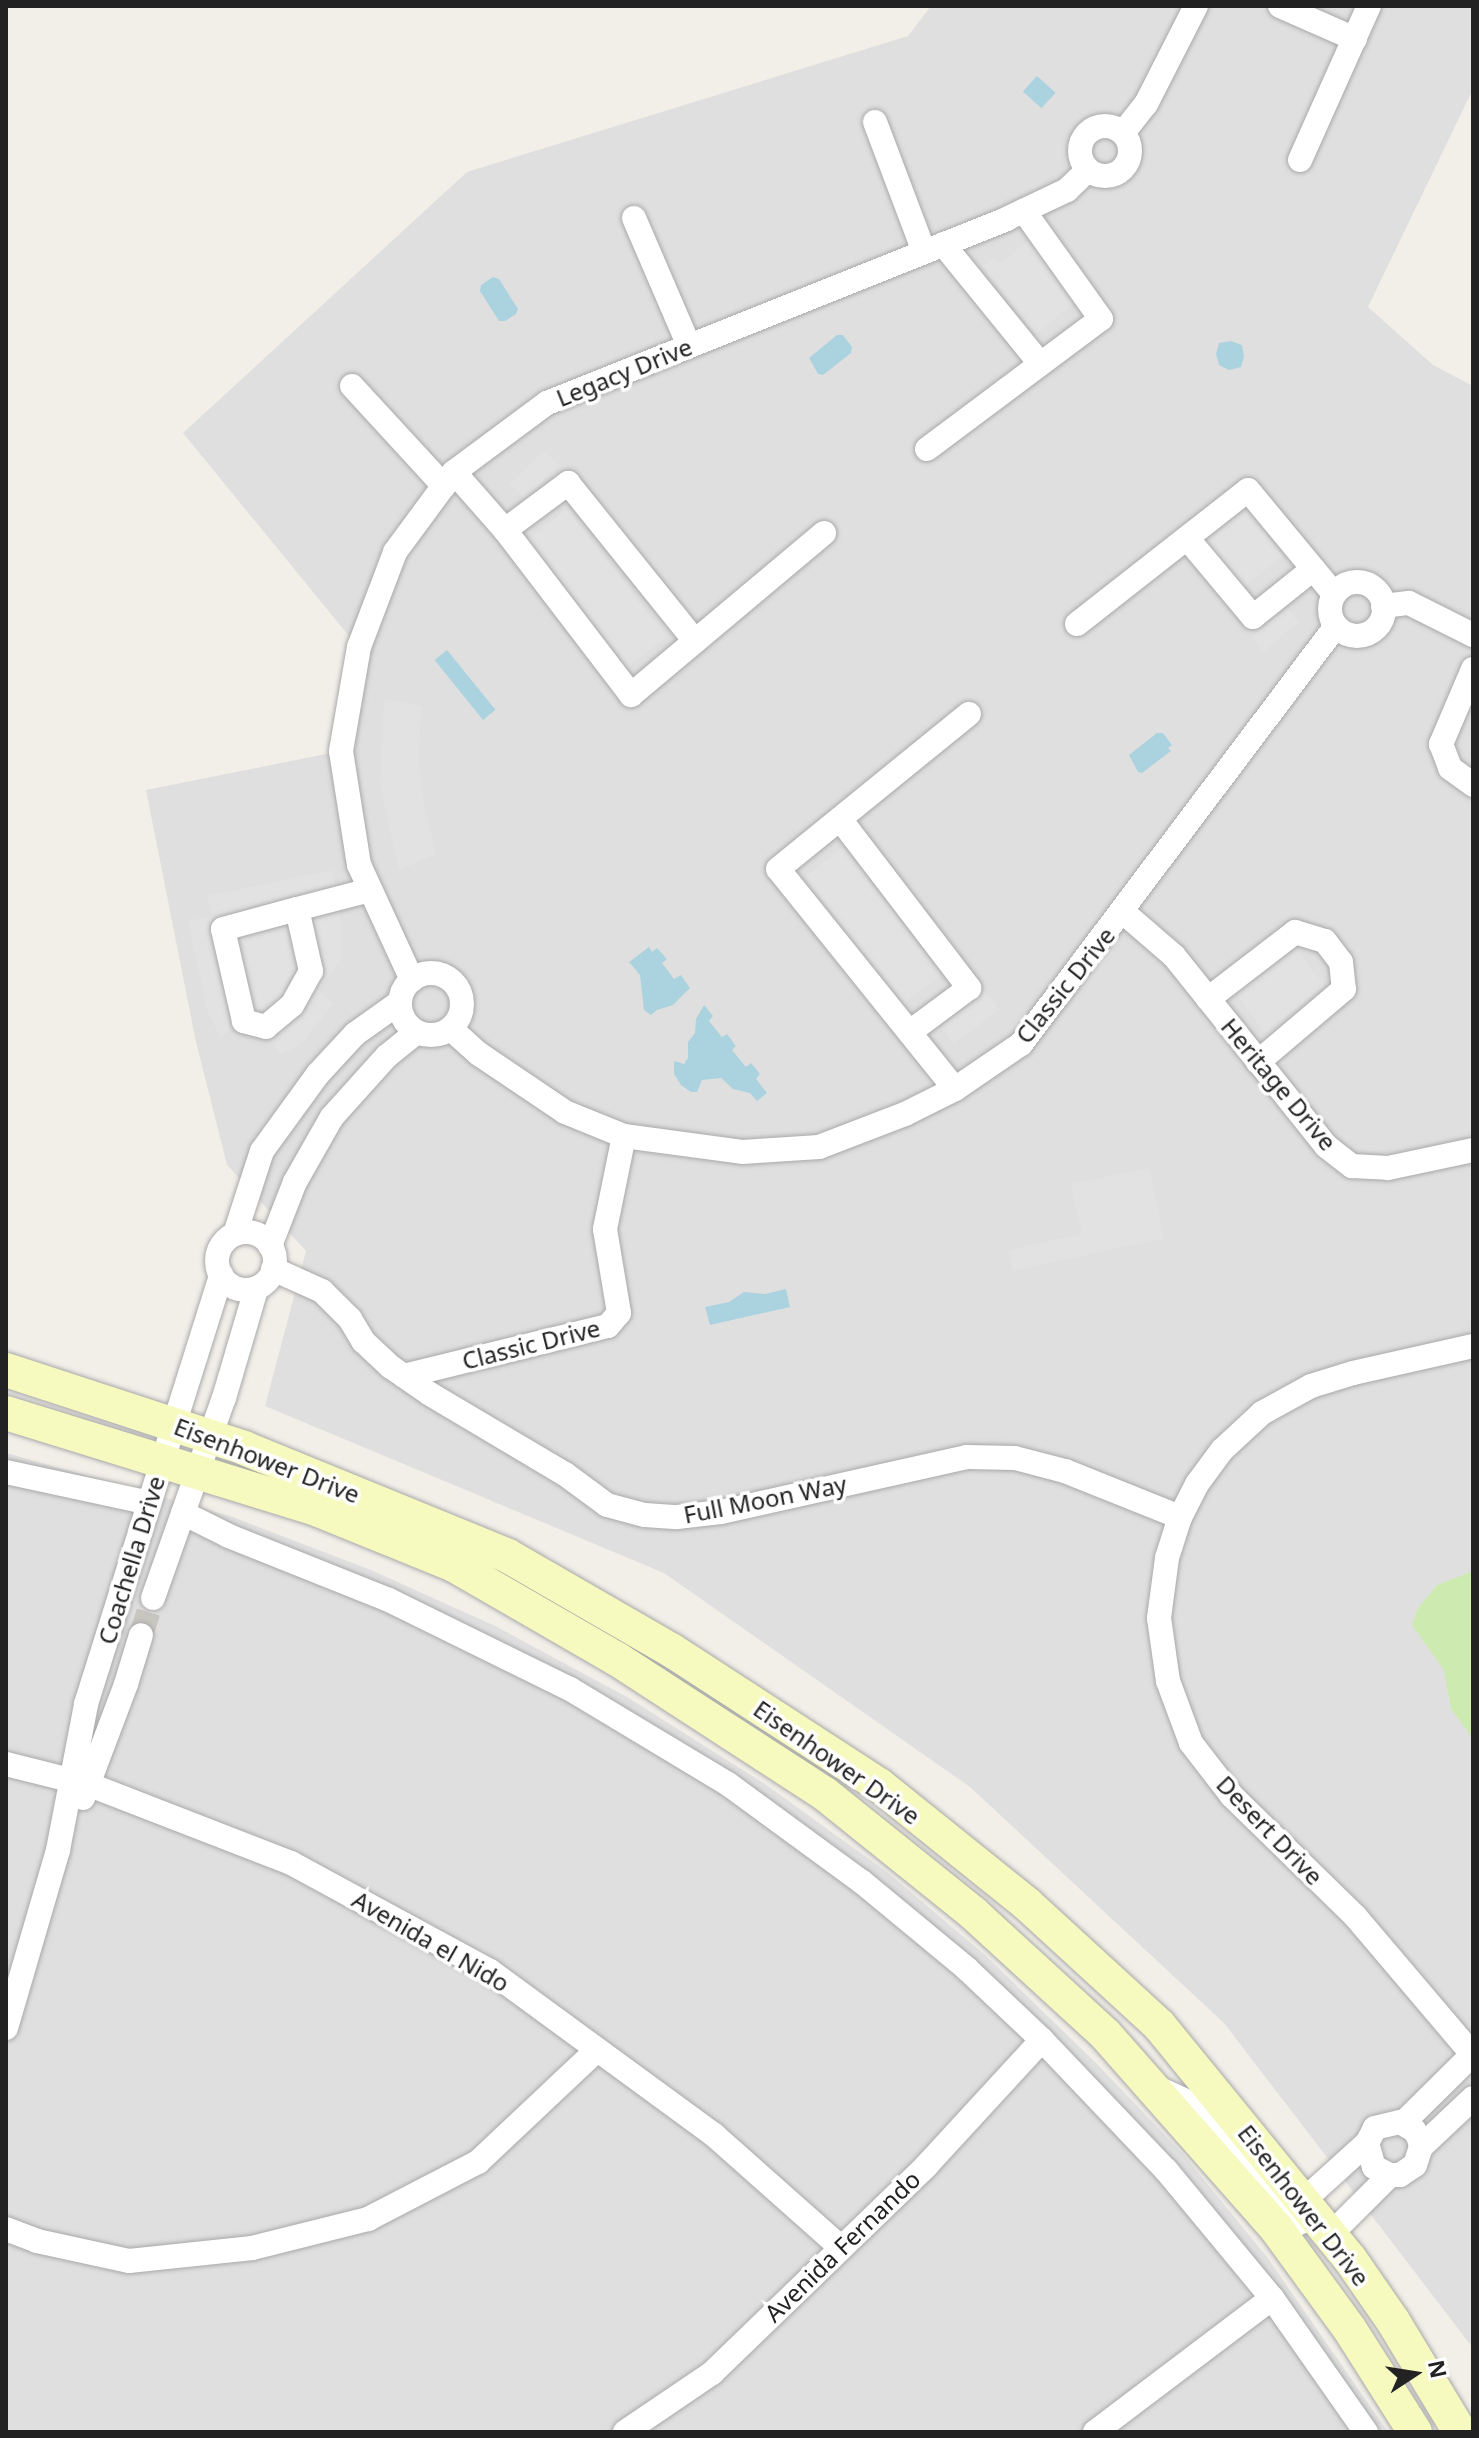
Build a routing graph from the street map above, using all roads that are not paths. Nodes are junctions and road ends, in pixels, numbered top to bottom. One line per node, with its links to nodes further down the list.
1 (1196, 6): 6 (street)
2 (1280, 6): 4 (street)
3 (1369, 6): 4 (street)
4 (1355, 39): 7 (street)
5 (875, 122): 11 (street)
6 (1123, 133): 8 (street); 8 (street)
7 (1300, 160)
8 (1088, 170): 9 (street, Legacy Drive)
9 (1024, 211): 11 (street, Legacy Drive); 13 (street)
10 (634, 218): 12 (street)
11 (934, 248): 12 (street, Legacy Drive); 13 (street)
12 (689, 346): 16 (street, Legacy Drive)
13 (1039, 362): 15 (street)
14 (352, 386): 16 (street)
15 (927, 449)
16 (449, 479): 17 (street); 31 (street, Legacy Drive)
17 (505, 530): 26 (street); 26 (street)
18 (824, 533): 26 (street)
19 (1187, 538): 20 (street); 20 (street); 23 (street)
20 (1313, 569): 21 (street)
21 (1334, 594): 22 (street); 25 (street)
22 (1383, 606): 24 (street); 25 (street)
23 (1077, 624)
24 (1470, 625)
25 (1336, 626): 33 (street, Classic Drive)
26 (695, 641)
27 (1473, 669): 29 (street)
28 (969, 714): 30 (street)
29 (1473, 785)
30 (840, 819): 39 (street); 39 (street)
31 (370, 890): 32 (street); 34 (street, Legacy Drive)
32 (297, 909): 32 (street)
33 (1123, 912): 35 (street, Heritage Drive); 41 (street, Classic Drive)
34 (412, 980): 36 (street, Coachella Drive); 37 (street)
35 (1208, 999): 40 (street, Heritage Drive); 40 (street)
36 (400, 1002): 38 (street); 44 (street, Coachella Drive)
37 (451, 1029): 38 (street); 42 (street, Classic Drive)
38 (417, 1032): 45 (street, Coachella Drive)
39 (910, 1032): 41 (street)
40 (1258, 1062): 43 (street, Heritage Drive)
41 (955, 1089): 42 (street, Classic Drive)
42 (624, 1136): 50 (street, Classic Drive)
43 (1473, 1150)
44 (235, 1234): 45 (street); 46 (street, Coachella Drive)
45 (272, 1258): 47 (street, Coachella Drive); 50 (street, Full Moon Way)
46 (221, 1275): 47 (street); 52 (street, Coachella Drive)
47 (256, 1289): 53 (street, Coachella Drive)
48 (1473, 1346): 59 (street, Desert Drive)
49 (6, 1370): 52 (main road, Eisenhower Drive)
50 (404, 1376): 59 (street, Full Moon Way)
51 (6, 1413): 54 (main road, Eisenhower Drive)
52 (174, 1424): 53 (main road, Eisenhower Drive); 54 (street, Coachella Drive)
53 (210, 1436): 56 (street, Coachella Drive); 74 (main road, Eisenhower Drive)
54 (162, 1462): 56 (main road, Eisenhower Drive); 57 (street, Coachella Drive)
55 (6, 1472): 57 (street)
56 (197, 1473): 58 (street, Coachella Drive); 68 (main road, Eisenhower Drive)
57 (149, 1503): 63 (street, Coachella Drive)
58 (183, 1513): 60 (street, Coachella Drive); 65 (street)
59 (1180, 1517): 67 (street, Desert Drive)
60 (153, 1598)
61 (141, 1635): 63 (street, Coachella Drive)
62 (6, 1764): 63 (street, Avenida el Nido)
63 (80, 1782): 64 (street, Coachella Drive); 66 (street, Avenida el Nido)
64 (6, 2028)
65 (1042, 2040): 77 (street, Avenida Fernando); 78 (street)
66 (597, 2050): 75 (street); 77 (street, Avenida el Nido)
67 (1473, 2055): 70 (street)
68 (1157, 2091): 76 (street); 82 (main road, Eisenhower Drive)
69 (1473, 2098): 72 (street)
70 (1403, 2123): 71 (street); 72 (street)
71 (1367, 2143): 73 (street); 74 (street)
72 (1421, 2147): 73 (street)
73 (1390, 2175): 76 (street)
74 (1303, 2201): 76 (main road, Eisenhower Drive)
75 (6, 2229)
76 (1330, 2235): 83 (main road, Eisenhower Drive)
77 (839, 2246): 79 (street, Avenida Fernando)
78 (1272, 2298): 80 (street); 81 (street)
79 (625, 2432)
80 (1095, 2432)
81 (1366, 2432)
82 (1415, 2432)
83 (1460, 2432)

